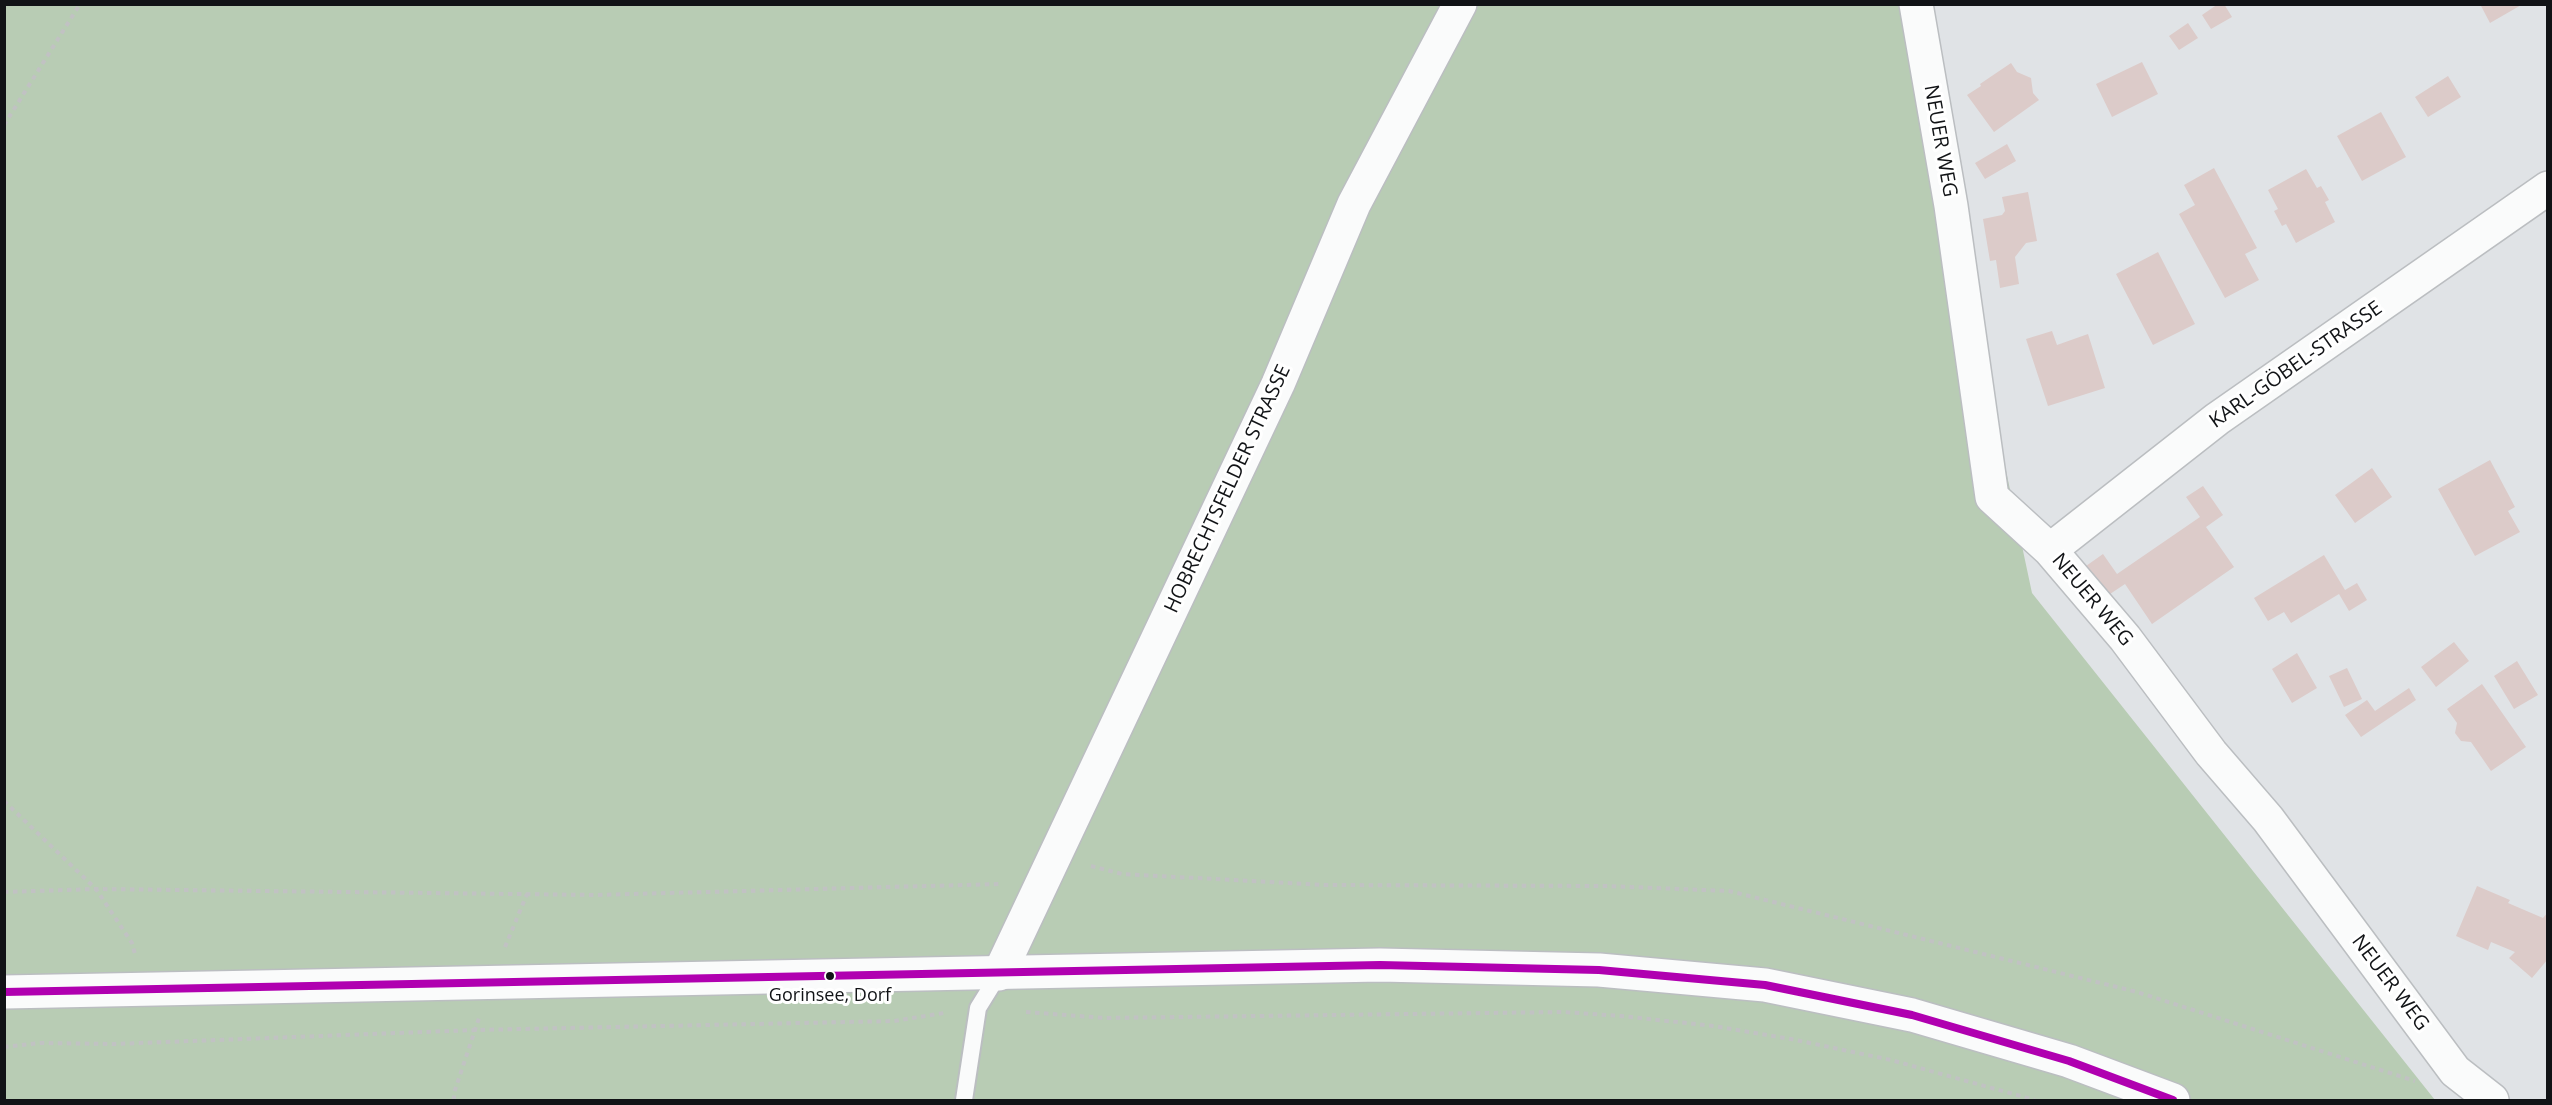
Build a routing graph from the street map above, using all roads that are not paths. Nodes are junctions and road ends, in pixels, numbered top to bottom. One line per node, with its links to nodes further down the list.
1 (1460, 4): 5 (street, HOBRECHTSFELDER STRASSE)
2 (1916, 4): 4 (street, NEUER WEG)
3 (2547, 188): 4 (street, KARL-GÖBEL-STRASSE)
4 (2050, 550): 9 (street, NEUER WEG)
5 (999, 974): 6 (street); 7 (lane); 8 (street)
6 (4, 992)
7 (964, 1101)
8 (2173, 1101)
9 (2492, 1101)

